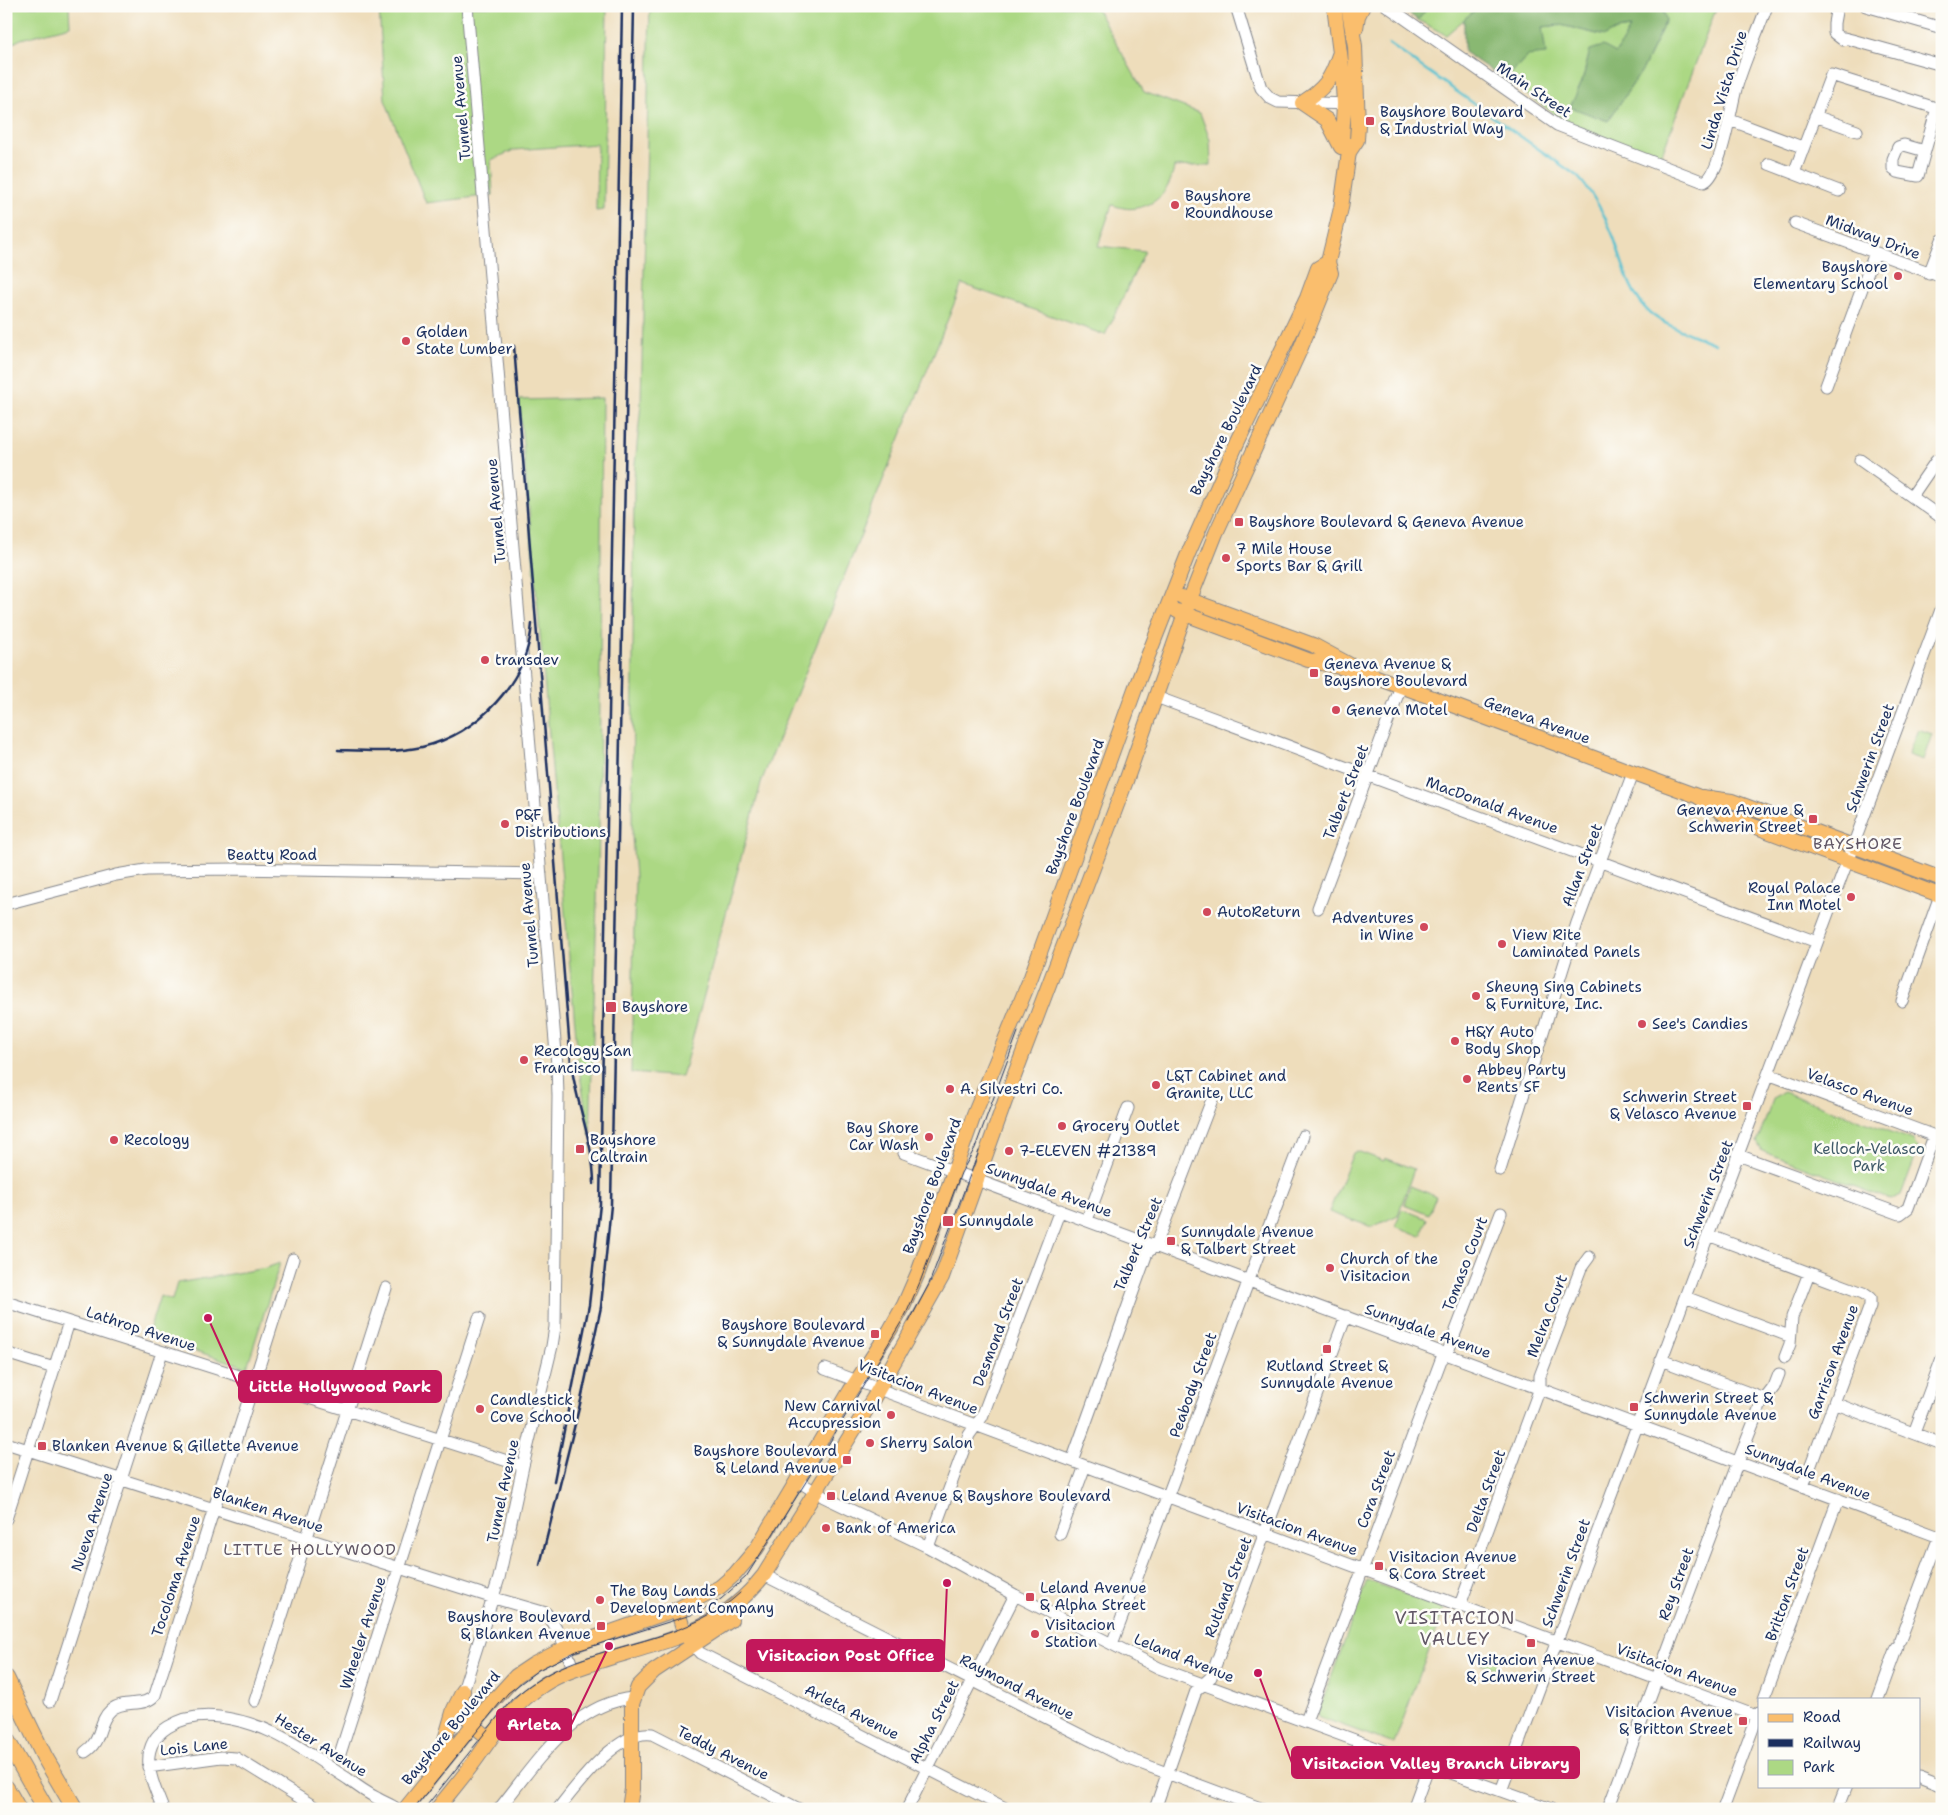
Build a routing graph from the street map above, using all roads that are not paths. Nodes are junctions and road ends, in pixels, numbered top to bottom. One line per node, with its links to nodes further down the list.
1 (467, 6): 53 (street, Tunnel Avenue)
2 (1236, 6): 14 (street)
3 (1334, 6): 12 (main road, Bayshore Boulevard)
4 (1348, 6): 11 (main road, Bayshore Boulevard)
5 (1363, 6): 11 (main road)
6 (1387, 6): 26 (street, Main Street)
7 (1767, 6): 19 (street, Linda Vista Drive)
8 (1837, 6): 13 (street)
9 (1866, 6): 10 (street)
10 (1942, 28)
11 (1355, 46): 16 (main road, Bayshore Boulevard)
12 (1340, 48): 14 (main road); 15 (main road, Bayshore Boulevard)
13 (1942, 65)
14 (1302, 103): 15 (street); 23 (main road)
15 (1344, 104): 16 (street); 23 (main road, Bayshore Boulevard)
16 (1358, 104): 23 (main road, Bayshore Boulevard)
17 (1939, 109): 18 (street); 22 (street)
18 (1815, 116): 20 (street); 21 (street)
19 (1730, 120): 21 (street); 26 (street, Linda Vista Drive)
20 (1857, 131)
21 (1802, 147): 25 (street)
22 (1925, 150)
23 (1348, 156): 31 (main road, Bayshore Boulevard)
24 (1769, 164): 25 (street)
25 (1794, 174): 27 (street)
26 (1707, 181)
27 (1839, 191)
28 (1795, 223): 30 (street, Midway Drive)
29 (1942, 240): 32 (street)
30 (1875, 253): 32 (street, Midway Drive); 34 (street)
31 (1328, 262): 39 (main road, Bayshore Boulevard); 40 (main road, Bayshore Boulevard)
32 (1929, 274): 33 (street, Midway Drive)
33 (1942, 278)
34 (1826, 386)
35 (1860, 460): 37 (street)
36 (1936, 461): 37 (street)
37 (1912, 496): 38 (street)
38 (1942, 518)
39 (1172, 593): 40 (main road, Geneva Avenue); 41 (main road, Bayshore Boulevard)
40 (1190, 599): 43 (main road, Bayshore Boulevard); 44 (main road, Geneva Avenue)
41 (1167, 608): 43 (main road, Geneva Avenue); 68 (main road, Bayshore Boulevard)
42 (1941, 611): 50 (street, Schwerin Street)
43 (1184, 614): 44 (main road, Geneva Avenue); 46 (main road, Bayshore Boulevard)
44 (1366, 673): 45 (main road, Geneva Avenue)
45 (1401, 686): 47 (main road, Geneva Avenue); 48 (street, Talbert Street)
46 (1156, 697): 48 (street, MacDonald Avenue); 69 (main road, Bayshore Boulevard)
47 (1633, 773): 49 (main road, Geneva Avenue); 52 (street, Allan Street)
48 (1368, 776): 52 (street, MacDonald Avenue); 57 (street, Talbert Street)
49 (1696, 796): 50 (main road, Geneva Avenue); 51 (main road, Geneva Avenue)
50 (1853, 846): 51 (street, Schwerin Street); 54 (main road, Geneva Avenue)
51 (1847, 861): 55 (main road, Geneva Avenue); 58 (street, Schwerin Street)
52 (1600, 862): 58 (street, MacDonald Avenue); 67 (street, Allan Street)
53 (541, 874): 56 (street, Beatty Road); 111 (street, Tunnel Avenue)
54 (1942, 879)
55 (1941, 894): 59 (street)
56 (6, 904)
57 (1318, 908)
58 (1817, 942): 60 (street, Schwerin Street)
59 (1902, 1001)
60 (1768, 1074): 64 (street, Velasco Avenue); 66 (street, Schwerin Street)
61 (1213, 1097): 74 (street, Talbert Street)
62 (1128, 1108): 72 (street)
63 (1303, 1136): 78 (street, Peabody Street)
64 (1938, 1137): 66 (street)
65 (904, 1153): 68 (street, Sunnydale Avenue)
66 (1738, 1155): 73 (street, Schwerin Street)
67 (1500, 1170)
68 (955, 1171): 69 (street, Sunnydale Avenue); 96 (main road, Bayshore Boulevard)
69 (978, 1180): 70 (street, Sunnydale Avenue); 98 (main road, Bayshore Boulevard)
70 (1060, 1210): 72 (street, Sunnydale Avenue); 103 (street, Desmond Street)
71 (1501, 1213): 88 (street, Tomaso Court)
72 (1087, 1220): 74 (street, Sunnydale Avenue)
73 (1708, 1235): 77 (street, Garrison Avenue); 80 (street, Schwerin Street)
74 (1156, 1245): 78 (street, Sunnydale Avenue); 109 (street, Talbert Street)
75 (1589, 1256): 97 (street, Melra Court)
76 (293, 1259): 95 (street, Tocoloma Avenue)
77 (1809, 1273): 85 (street); 100 (street, Garrison Avenue)
78 (1248, 1280): 82 (street, Sunnydale Avenue); 117 (street, Peabody Street)
79 (386, 1288): 101 (street)
80 (1685, 1297): 85 (street); 91 (street, Schwerin Street)
81 (6, 1302): 84 (street, Lathrop Avenue)
82 (1346, 1316): 88 (street, Sunnydale Avenue); 121 (street, Rutland Street)
83 (479, 1318): 105 (street, Wheeler Avenue)
84 (69, 1322): 86 (street, Lathrop Avenue); 92 (street)
85 (1790, 1336): 89 (street)
86 (162, 1352): 95 (street, Lathrop Avenue); 113 (street, Nueva Avenue)
87 (6, 1353): 92 (street)
88 (1447, 1354): 97 (street, Sunnydale Avenue); 127 (street, Cora Street)
89 (1785, 1357)
90 (1942, 1358): 104 (street)
91 (1661, 1360): 99 (street); 102 (street, Schwerin Street)
92 (54, 1368): 108 (street)
93 (825, 1369): 96 (street, Visitacion Avenue)
94 (1779, 1374): 99 (street, Rey Street)
95 (254, 1381): 101 (street, Lathrop Avenue); 119 (street, Tocoloma Avenue)
96 (858, 1381): 98 (street, Visitacion Avenue); 114 (main road, Bayshore Boulevard)
97 (1540, 1388): 102 (street, Sunnydale Avenue); 131 (street, Delta Street)
98 (878, 1389): 103 (street, Visitacion Avenue); 116 (main road, Bayshore Boulevard)
99 (1765, 1399): 110 (street, Rey Street)
100 (1834, 1403): 104 (street); 115 (street, Garrison Avenue)
101 (348, 1410): 105 (street, Lathrop Avenue); 123 (street)
102 (1637, 1424): 110 (street, Sunnydale Avenue); 134 (street, Schwerin Street)
103 (975, 1425): 109 (street, Visitacion Avenue); 125 (street, Desmond Street)
104 (1914, 1433): 107 (street)
105 (440, 1440): 111 (street, Lathrop Avenue); 126 (street, Wheeler Avenue)
106 (6, 1443): 108 (street, Blanken Avenue)
107 (1942, 1444)
108 (28, 1450): 113 (street, Blanken Avenue); 120 (street)
109 (1072, 1461): 112 (street, Visitacion Avenue)
110 (1738, 1462): 115 (street, Sunnydale Avenue); 139 (street, Rey Street)
111 (523, 1466): 130 (street, Tunnel Avenue)
112 (1085, 1466): 117 (street, Visitacion Avenue); 122 (street)
113 (121, 1480): 119 (street, Blanken Avenue); 146 (street, Nueva Avenue)
114 (796, 1480): 116 (street, Leland Avenue); 132 (main road, Bayshore Boulevard)
115 (1803, 1486): 118 (street, Sunnydale Avenue)
116 (816, 1492): 125 (street, Leland Avenue); 128 (main road, Bayshore Boulevard)
117 (1167, 1496): 121 (street, Visitacion Avenue); 135 (street, Peabody Street)
118 (1838, 1499): 124 (street, Sunnydale Avenue); 144 (street, Britton Street)
119 (214, 1509): 123 (street, Blanken Avenue); 155 (street, Tocoloma Avenue)
120 (6, 1519)
121 (1265, 1532): 127 (street, Visitacion Avenue); 141 (street, Rutland Street)
122 (1060, 1534)
123 (307, 1538): 126 (street, Blanken Avenue); 147 (street)
124 (1940, 1538): 145 (street)
125 (928, 1547): 129 (street, Leland Avenue)
126 (399, 1568): 130 (street, Blanken Avenue); 156 (street, Wheeler Avenue)
127 (1362, 1569): 131 (street, Visitacion Avenue); 150 (street, Cora Street)
128 (764, 1575): 133 (main road, Bayshore Boulevard); 140 (street, Raymond Avenue)
129 (1015, 1595): 135 (street, Leland Avenue); 140 (street, Alpha Street)
130 (494, 1598): 136 (street, Blanken Avenue); 142 (street, Tunnel Avenue)
131 (1460, 1605): 134 (street, Visitacion Avenue)
132 (677, 1609): 133 (main road); 136 (main road, Bayshore Boulevard)
133 (690, 1640): 137 (main road, Bayshore Boulevard); 143 (main road); 159 (street, Arleta Avenue)
134 (1557, 1641): 139 (street, Visitacion Avenue); 166 (street, Schwerin Street)
135 (1112, 1644): 141 (street, Leland Avenue)
136 (565, 1648): 137 (street, Blanken Avenue); 151 (main road, Bayshore Boulevard)
137 (573, 1670): 153 (main road, Bayshore Boulevard)
138 (6, 1678): 169 (highway)
139 (1657, 1679): 148 (street, Visitacion Avenue); 185 (street, Rey Street)
140 (972, 1682): 159 (street, Alpha Street); 161 (street, Raymond Avenue)
141 (1204, 1684): 150 (street, Leland Avenue); 161 (street, Rutland Street)
142 (463, 1691): 151 (main road); 160 (main road)
143 (634, 1698): 154 (main road); 175 (street)
144 (1764, 1698)
145 (1878, 1698)
146 (50, 1701)
147 (255, 1701)
148 (1758, 1715)
149 (1758, 1718): 186 (street)
150 (1306, 1721): 157 (street, Leland Avenue)
151 (473, 1725): 153 (main road); 160 (main road, Bayshore Boulevard)
152 (6, 1739): 168 (highway)
153 (490, 1739): 174 (main road, Bayshore Boulevard)
154 (632, 1739): 176 (street); 177 (main road); 178 (street, Teddy Avenue)
155 (85, 1752)
156 (339, 1757)
157 (1429, 1765): 166 (street, Leland Avenue); 183 (street)
158 (148, 1767): 170 (street); 171 (street, Lois Lane); 172 (street, Hester Avenue)
159 (927, 1768): 179 (street, Alpha Street); 180 (street, Arleta Avenue)
160 (436, 1770): 173 (main road, Bayshore Boulevard)
161 (1168, 1773): 181 (street, Rutland Street); 182 (street, Raymond Avenue)
162 (1920, 1776): 163 (street)
163 (1942, 1785)
164 (6, 1788): 167 (highway)
165 (1845, 1788): 187 (street)
166 (1501, 1790): 184 (street, Leland Avenue)
167 (18, 1809)
168 (46, 1809)
169 (75, 1809)
170 (163, 1809)
171 (318, 1809)
172 (397, 1809)
173 (405, 1809)
174 (437, 1809)
175 (500, 1809)
176 (558, 1809)
177 (629, 1809)
178 (799, 1809)
179 (907, 1809)
180 (1007, 1809)
181 (1155, 1809)
182 (1263, 1809)
183 (1413, 1809)
184 (1551, 1809)
185 (1608, 1809)
186 (1723, 1809)
187 (1837, 1809)

